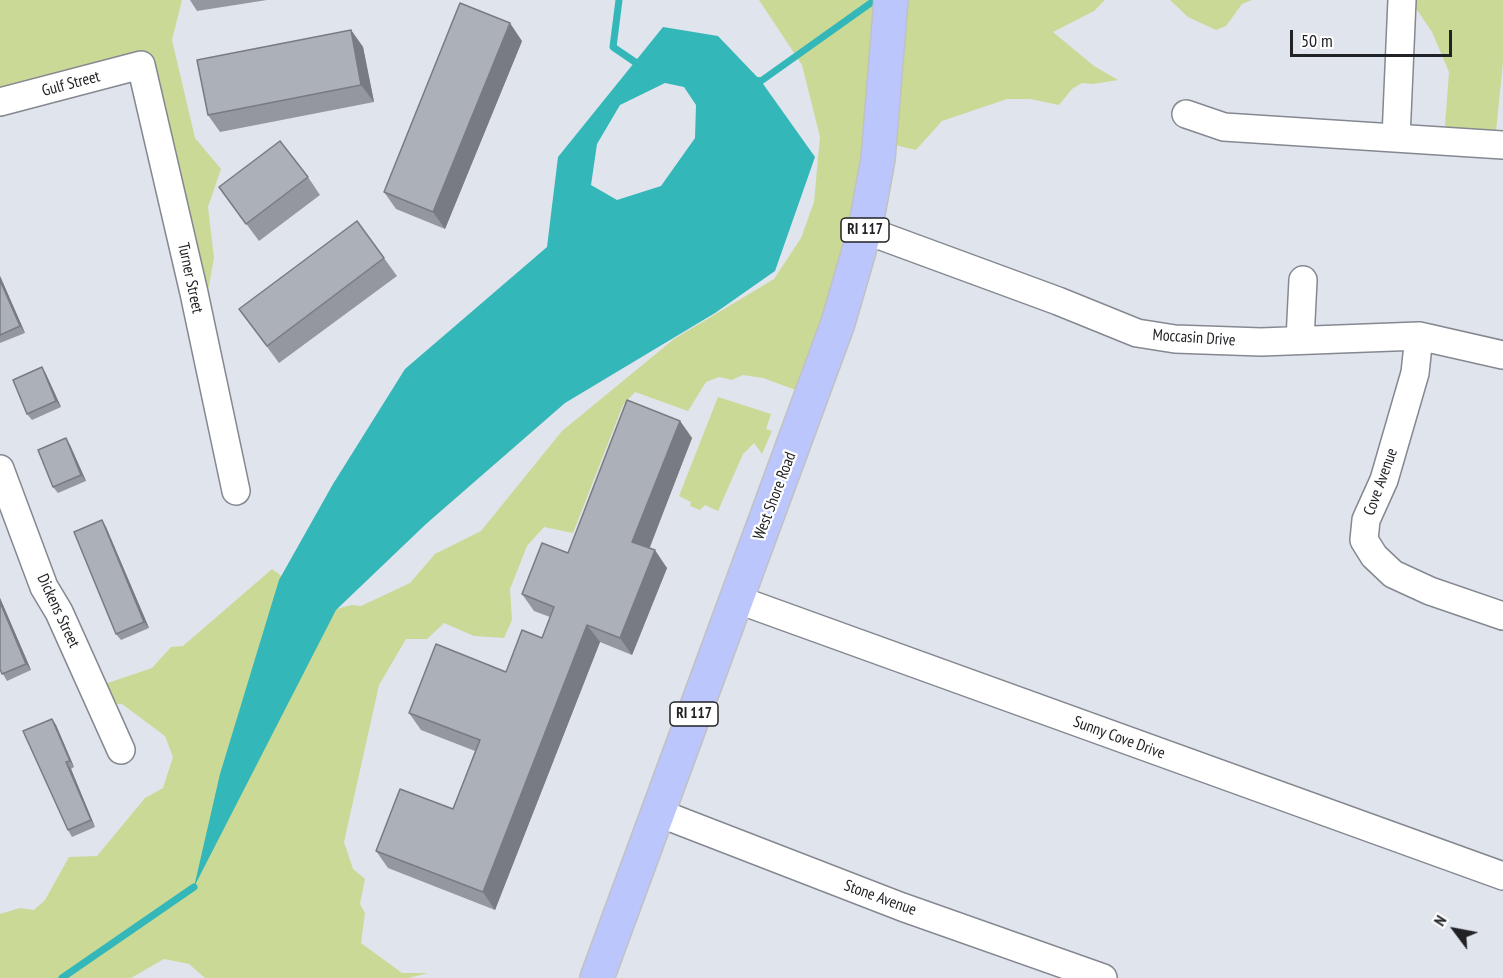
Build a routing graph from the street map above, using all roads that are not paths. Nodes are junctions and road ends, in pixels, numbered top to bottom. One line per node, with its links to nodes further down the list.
1 (891, 0): 8 (main road, West Shore Road / RI 117)
2 (1402, 0): 6 (street)
3 (141, 65): 4 (street, Gulf Street); 14 (street, Turner Street)
4 (0, 102)
5 (1186, 114): 6 (street)
6 (1396, 138): 7 (street)
7 (1503, 145)
8 (865, 230): 11 (street, Moccasin Drive); 15 (main road, West Shore Road / RI 117)
9 (1303, 280): 11 (street)
10 (1419, 336): 11 (street, Moccasin Drive); 12 (street, Moccasin Drive); 16 (street, Cove Avenue)
11 (1300, 340)
12 (1503, 355)
13 (0, 469): 17 (street, Dickens Street)
14 (236, 491)
15 (736, 599): 18 (main road, West Shore Road / RI 117); 19 (street, Sunny Cove Drive)
16 (1503, 616)
17 (121, 750)
18 (659, 813): 20 (main road, West Shore Road / RI 117); 21 (street, Stone Avenue)
19 (1503, 876)
20 (597, 978)
21 (1103, 978)

